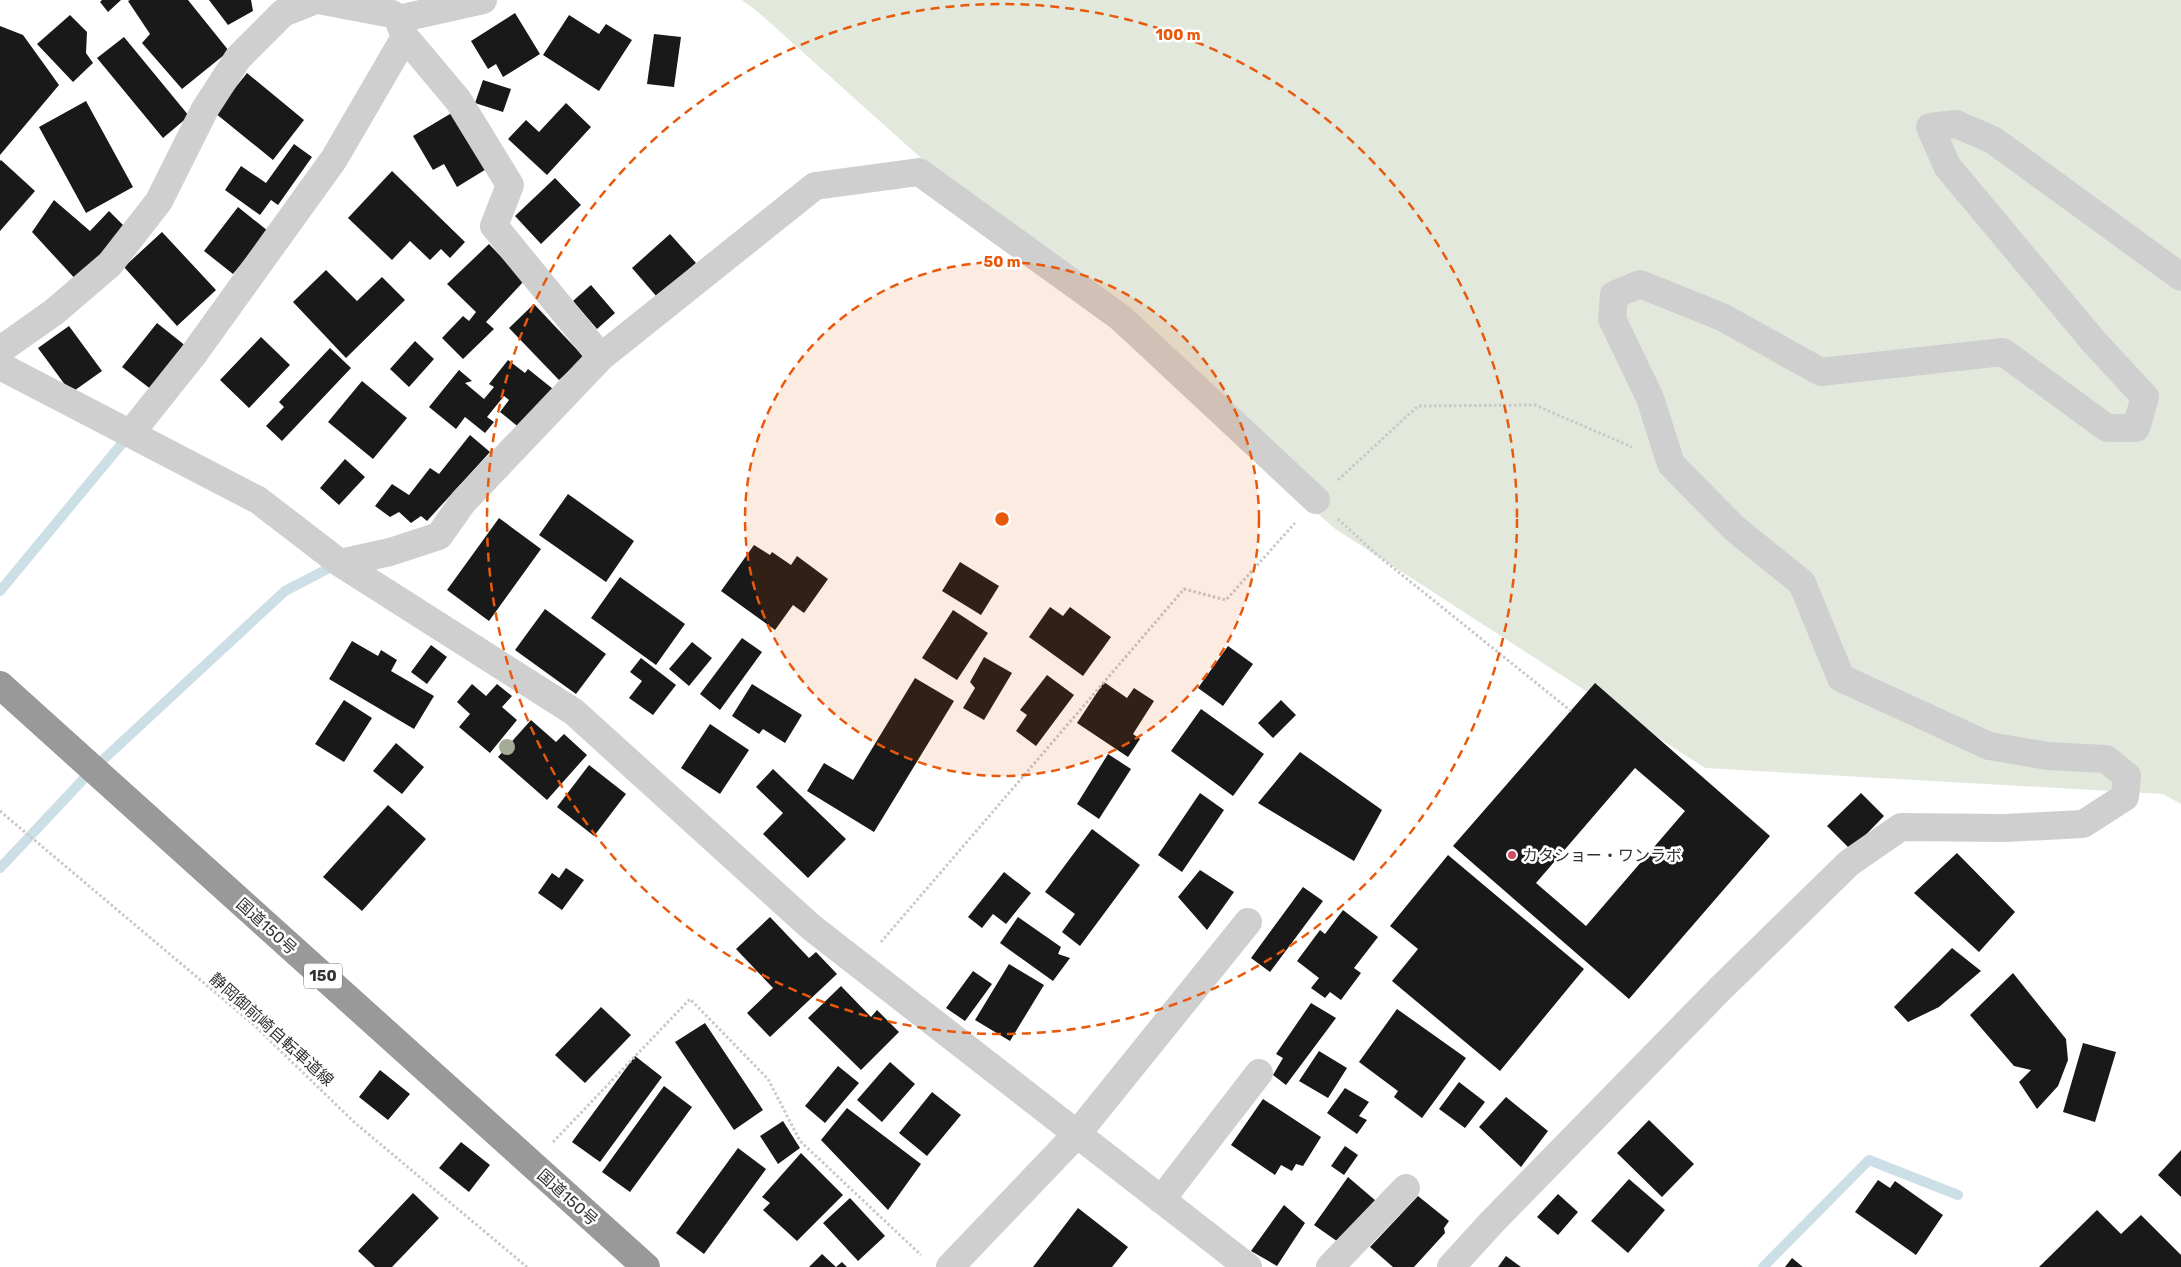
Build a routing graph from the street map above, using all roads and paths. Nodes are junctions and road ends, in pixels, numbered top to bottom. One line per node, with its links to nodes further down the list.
1 (317, 0): 3 (street); 5 (street)
2 (483, 0): 3 (street)
3 (402, 28): 6 (street); 8 (street)
4 (2181, 277): 9 (street)
5 (0, 350)
6 (601, 357): 10 (street); 11 (street)
7 (0, 366): 8 (street)
8 (130, 434): 11 (street)
9 (1672, 464): 10 (path); 27 (street)
10 (1316, 500): 13 (path); 16 (path)
11 (340, 563): 16 (street)
12 (0, 685): 19 (highway, 国道150号 / 150)
13 (1571, 712)
14 (0, 811): 23 (path, 静岡御前崎自転車道線)
15 (1248, 922): 18 (street)
16 (861, 965): 18 (street)
17 (1259, 1073): 21 (street)
18 (1077, 1134): 21 (street); 22 (street)
19 (532, 1164): 22 (path); 24 (highway, 国道150号 / 150)
20 (1406, 1188): 26 (street)
21 (1161, 1200): 25 (street)
22 (938, 1264)
23 (527, 1267)
24 (646, 1267)
25 (1248, 1267)
26 (1330, 1267)
27 (1451, 1267)

